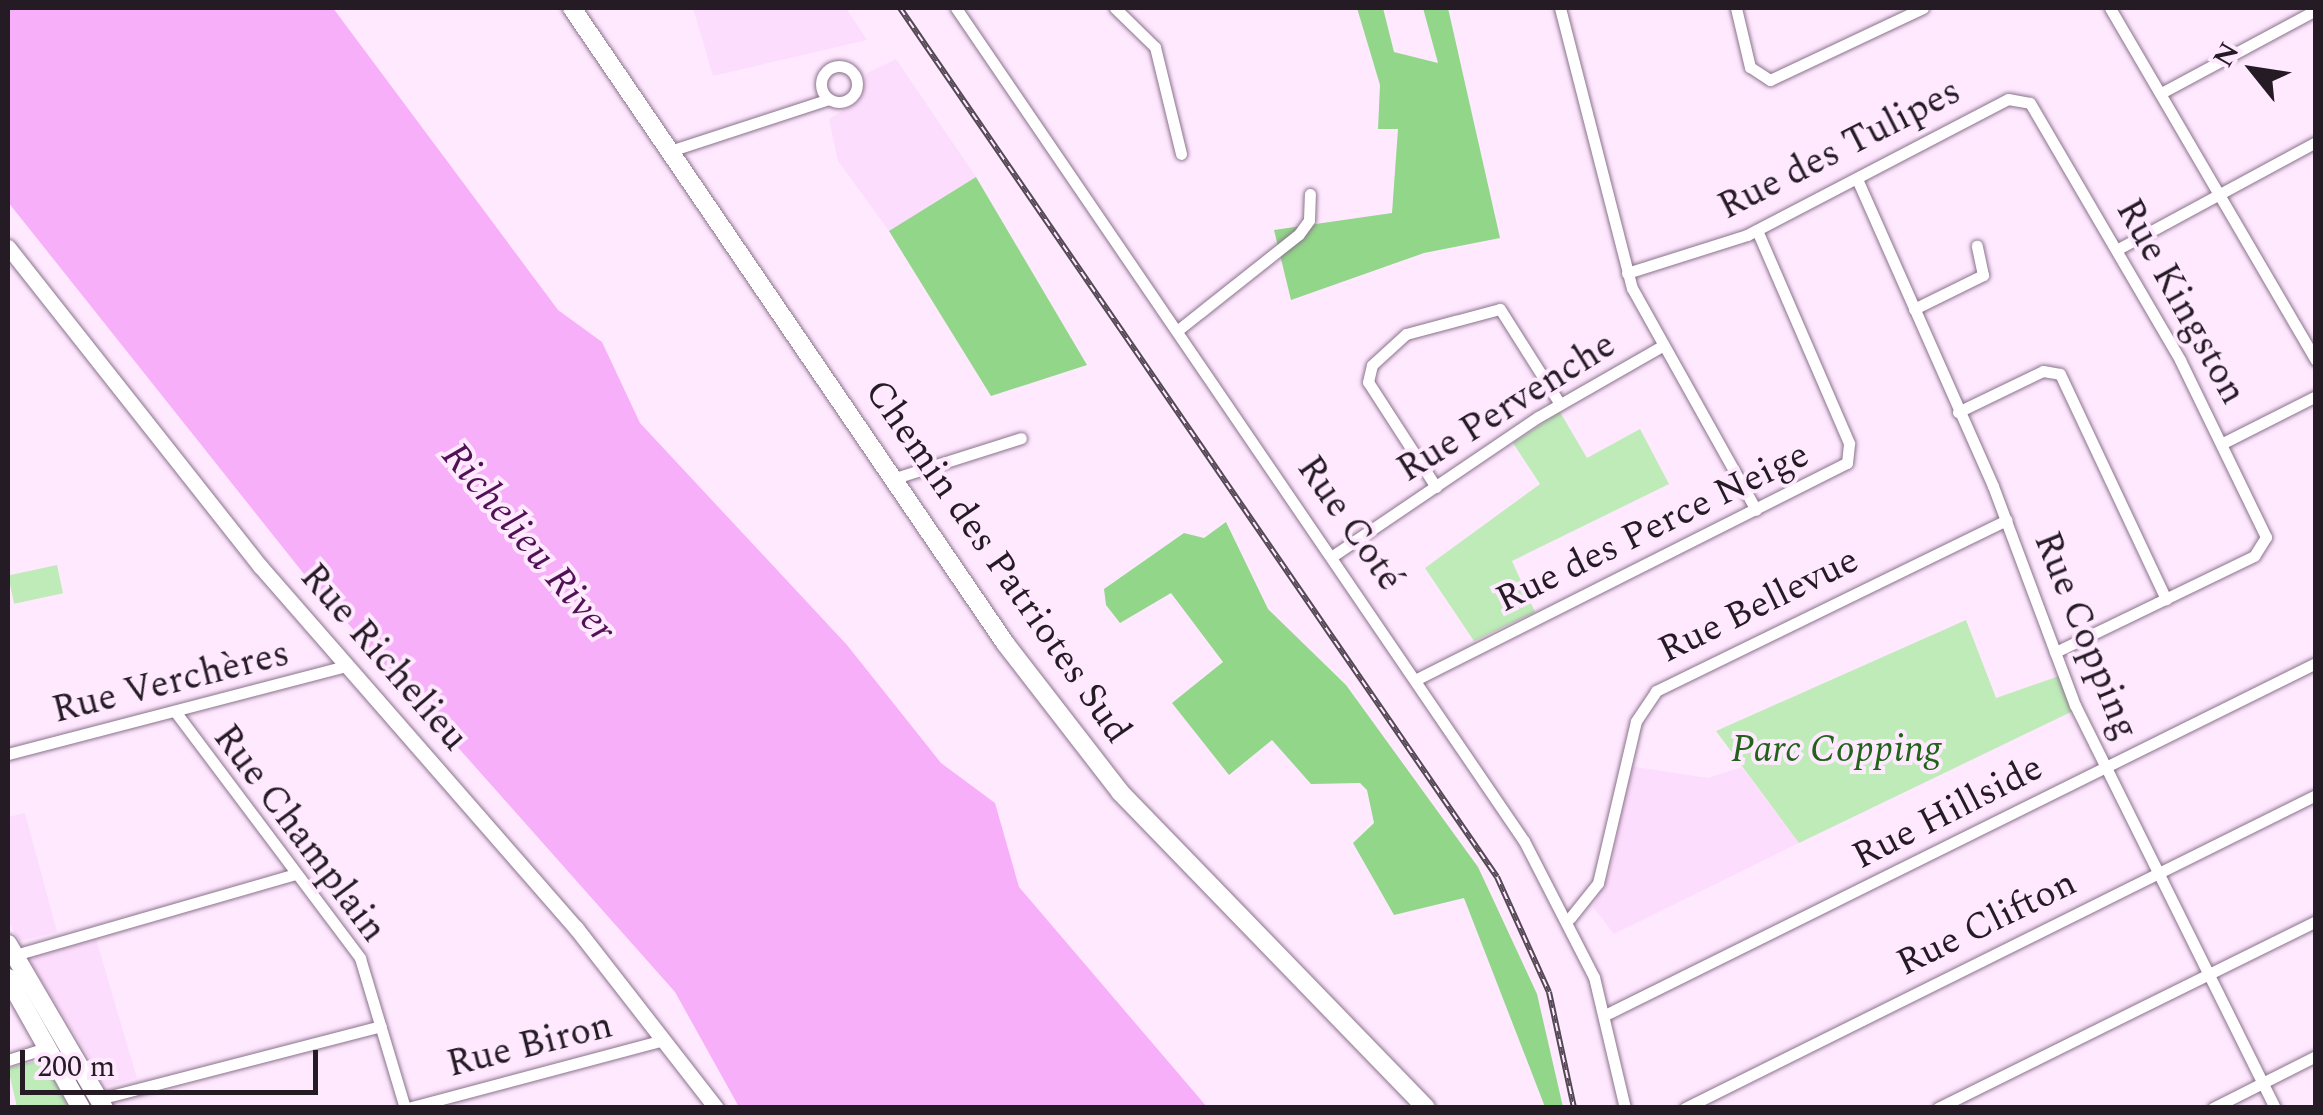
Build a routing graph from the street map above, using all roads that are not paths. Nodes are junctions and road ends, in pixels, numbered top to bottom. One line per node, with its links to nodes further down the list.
1 (572, 8): 13 (main road, Chemin des Patriotes Sud)
2 (956, 8): 24 (street, Rue Coté)
3 (1114, 8): 14 (street)
4 (1560, 8): 22 (street)
5 (1736, 8): 6 (street)
6 (1923, 8)
7 (2110, 8): 9 (street)
8 (2316, 10): 9 (street)
9 (2163, 92): 16 (street)
10 (2021, 98): 15 (street, Rue des Tulipes); 21 (street, Rue Kingston)
11 (829, 99): 13 (street)
12 (2316, 142): 16 (street)
13 (670, 151): 32 (main road, Chemin des Patriotes Sud)
14 (1181, 154)
15 (1856, 178): 18 (street, Rue des Tulipes); 23 (street, Rue Copping)
16 (2223, 192): 21 (street); 26 (street)
17 (1310, 194): 24 (street)
18 (1757, 230): 22 (street, Rue des Tulipes); 34 (street, Rue des Perce Neige)
19 (1977, 246): 23 (street)
20 (8, 248): 40 (main road, Rue Richelieu)
21 (2118, 249): 31 (street, Rue Kingston)
22 (1626, 273): 25 (street)
23 (1914, 310): 29 (street, Rue Copping)
24 (1178, 330): 36 (street, Rue Coté)
25 (1662, 346): 28 (street, Rue Pervenche); 34 (street)
26 (2316, 360)
27 (2316, 396): 31 (street)
28 (1560, 404): 33 (street, Rue Pervenche); 33 (street)
29 (1958, 412): 35 (street, Rue Copping); 37 (street)
30 (1021, 438): 32 (street)
31 (2223, 443): 37 (street, Rue Kingston)
32 (895, 478): 64 (main road, Chemin des Patriotes Sud)
33 (1436, 486): 36 (street, Rue Pervenche)
34 (1756, 510): 41 (street, Rue des Perce Neige)
35 (2006, 520): 38 (street, Rue Copping); 48 (street, Rue Bellevue)
36 (1334, 555): 41 (street, Rue Coté)
37 (2166, 599): 38 (street)
38 (2056, 652): 44 (street, Rue Copping)
39 (2316, 663): 44 (street, Rue Hillside)
40 (347, 666): 42 (street, Rue Verchères); 55 (main road, Rue Richelieu)
41 (1419, 678): 48 (street, Rue Coté)
42 (177, 714): 43 (street, Rue Verchères); 47 (street, Rue Champlain)
43 (8, 754)
44 (2105, 768): 46 (street, Rue Copping); 53 (street, Rue Hillside)
45 (2316, 795): 46 (street, Rue Clifton)
46 (2158, 873): 51 (street, Rue Copping); 66 (street, Rue Clifton)
47 (295, 874): 50 (street); 54 (street, Rue Champlain)
48 (1570, 918): 53 (street, Rue Coté)
49 (2316, 921): 51 (street)
50 (11, 949): 60 (main road)
51 (2209, 973): 59 (street, Rue Copping); 67 (street)
52 (8, 978): 56 (main road)
53 (1607, 1014): 65 (street, Rue Coté)
54 (381, 1026): 60 (street); 62 (street, Rue Champlain)
55 (664, 1040): 62 (street, Rue Biron); 63 (main road, Rue Richelieu)
56 (49, 1047): 58 (street); 61 (main road)
57 (2316, 1056): 59 (street)
58 (8, 1060)
59 (2263, 1082): 68 (street); 69 (street, Rue Copping)
60 (101, 1103)
61 (82, 1108)
62 (407, 1108)
63 (716, 1108)
64 (1426, 1108)
65 (1626, 1108)
66 (1684, 1108)
67 (1938, 1108)
68 (2212, 1108)
69 (2276, 1108)

